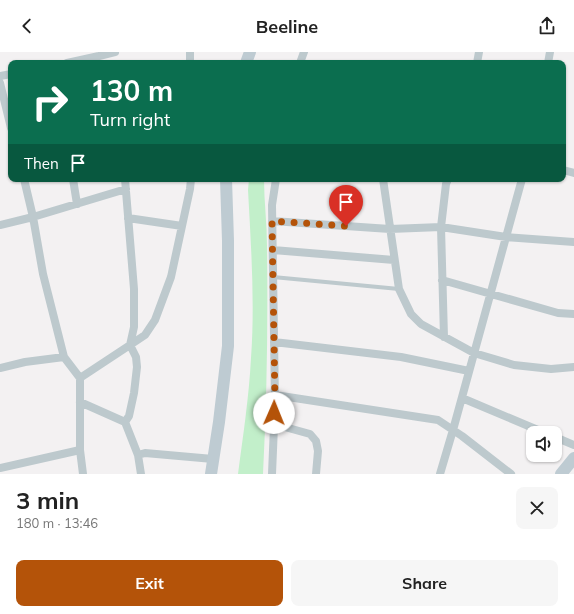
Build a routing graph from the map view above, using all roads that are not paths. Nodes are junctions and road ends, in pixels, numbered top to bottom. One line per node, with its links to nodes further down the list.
1 (115, 52): 2 (street)
2 (99, 57): 3 (street)
3 (83, 60)
4 (0, 83): 5 (street)
5 (8, 116)
6 (25, 182): 17 (street)
7 (73, 182): 16 (street)
8 (125, 182): 15 (street)
9 (190, 182): 21 (street)
10 (226, 182): 54 (street)
11 (276, 182): 19 (street)
12 (383, 182): 23 (street)
13 (447, 182): 22 (street)
14 (521, 182): 24 (street)
15 (126, 189): 16 (street); 18 (street)
16 (77, 204): 17 (street)
17 (33, 217): 20 (street); 37 (street)
18 (128, 218): 21 (street); 35 (street)
19 (272, 221): 23 (street); 26 (street)
20 (0, 225)
21 (182, 226): 35 (street)
22 (440, 227): 23 (street); 24 (street); 29 (street)
23 (390, 229): 27 (street)
24 (506, 237): 25 (street); 31 (street)
25 (574, 242)
26 (273, 250): 27 (street); 28 (street)
27 (394, 260): 30 (street)
28 (273, 277): 30 (lane); 34 (street)
29 (442, 280): 31 (street); 33 (street)
30 (399, 289): 33 (street)
31 (491, 293): 32 (street); 36 (street)
32 (574, 314)
33 (444, 336): 36 (street)
34 (274, 342): 40 (street); 42 (street)
35 (130, 345): 41 (street); 45 (street)
36 (474, 353): 38 (street); 40 (street)
37 (64, 357): 39 (street); 41 (street)
38 (574, 367)
39 (0, 368)
40 (469, 371): 43 (street)
41 (80, 378): 44 (street)
42 (275, 395): 46 (street); 48 (street)
43 (462, 398): 47 (street); 48 (street)
44 (80, 402): 45 (street); 51 (street)
45 (125, 422): 52 (street)
46 (274, 424): 59 (street); 60 (street)
47 (528, 426)
48 (453, 430): 61 (street); 62 (street)
49 (562, 440): 50 (street)
50 (574, 445)
51 (80, 450): 55 (street); 56 (street)
52 (138, 454): 54 (street); 57 (street)
53 (574, 458): 63 (street)
54 (213, 459): 58 (street)
55 (0, 468)
56 (83, 474)
57 (141, 474)
58 (211, 474)
59 (272, 474)
60 (316, 474)
61 (440, 474)
62 (511, 474)
63 (561, 474)

